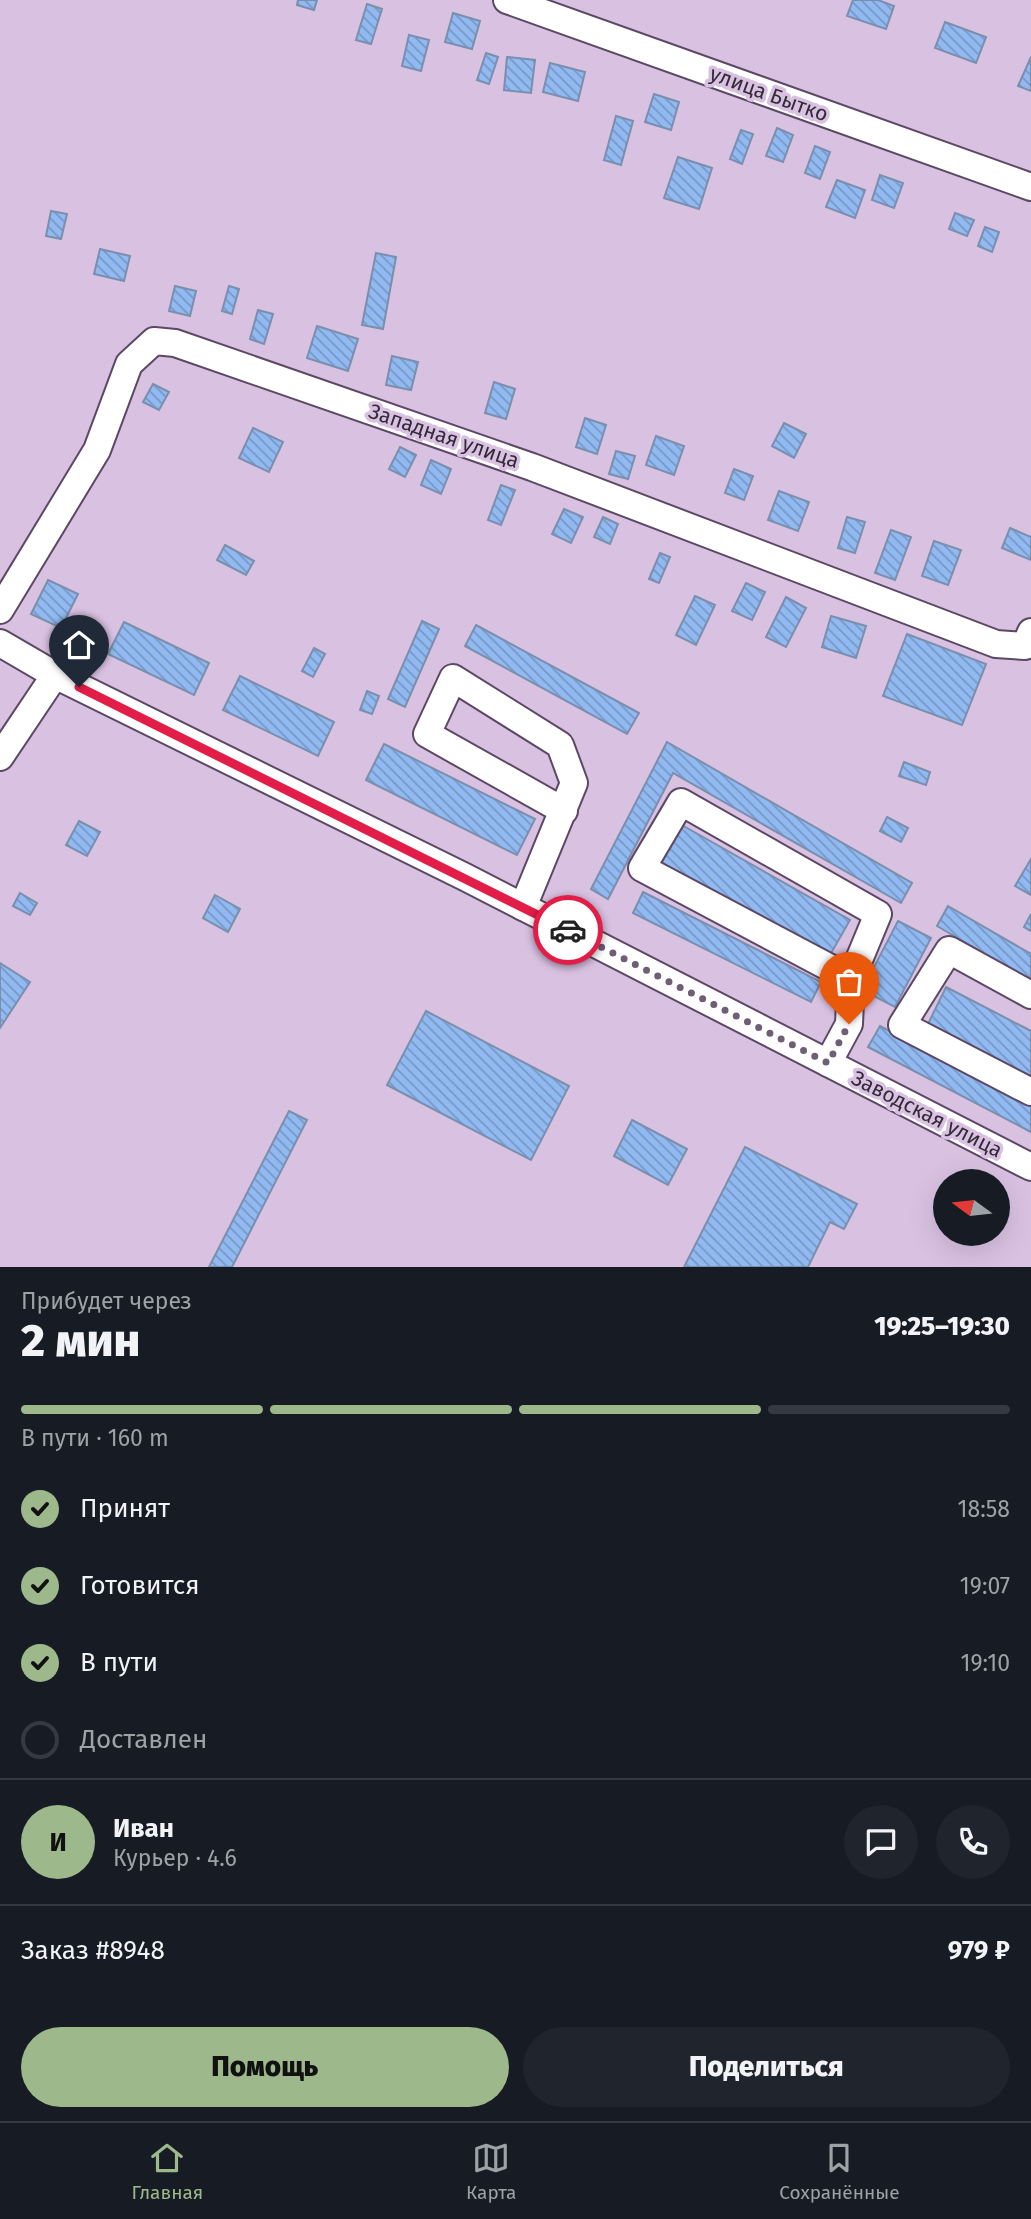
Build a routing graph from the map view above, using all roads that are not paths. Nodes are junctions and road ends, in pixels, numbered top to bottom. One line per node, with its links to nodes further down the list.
1 (506, 0): 2 (street, улица Бытко)
2 (1031, 187)
3 (0, 610): 4 (street, Западная улица)
4 (1028, 639)
5 (0, 643): 6 (street, Заводская улица)
6 (55, 675): 7 (street); 9 (street, Заводская улица)
7 (0, 757)
8 (564, 811): 8 (street); 9 (street)
9 (523, 907): 12 (street, Заводская улица)
10 (851, 979): 10 (street); 12 (street)
11 (1031, 995): 13 (street)
12 (828, 1063): 14 (street, Заводская улица)
13 (1031, 1092)
14 (1031, 1167)

